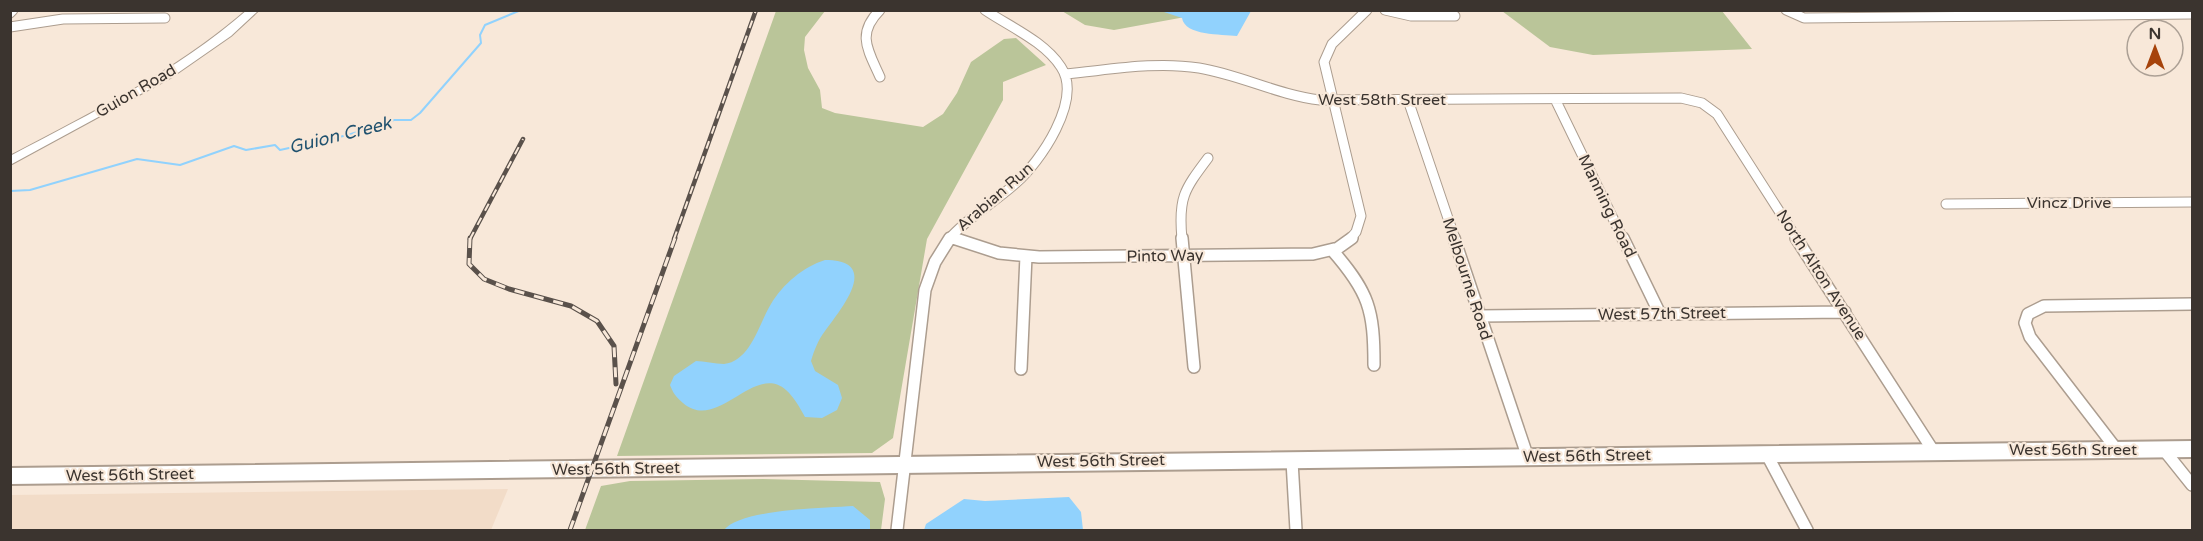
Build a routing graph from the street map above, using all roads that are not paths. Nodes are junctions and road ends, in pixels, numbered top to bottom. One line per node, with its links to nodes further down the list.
1 (254, 10): 20 (street, Guion Road)
2 (880, 10): 14 (street)
3 (985, 10): 13 (street)
4 (1367, 10): 16 (street)
5 (1385, 10): 10 (street)
6 (1786, 10): 9 (street)
7 (2192, 12): 8 (street)
8 (2057, 13): 9 (street)
9 (1923, 14)
10 (1455, 16)
11 (165, 18): 12 (street)
12 (10, 27)
13 (1065, 74): 16 (street, West 58th Street); 23 (street, Arabian Run)
14 (880, 77)
15 (1555, 99): 17 (street, West 58th Street); 18 (street, West 58th Street); 29 (street, Manning Road)
16 (1332, 100): 17 (street, West 58th Street); 24 (street)
17 (1408, 100): 30 (street, Melbourne Road)
18 (1702, 103): 28 (street, North Alton Avenue)
19 (1208, 158): 26 (street)
20 (10, 161)
21 (2193, 202): 22 (street, Vincz Drive)
22 (1946, 204)
23 (951, 237): 25 (street, Pinto Way); 41 (street, Arabian Run)
24 (1332, 250): 26 (street, Pinto Way); 31 (street)
25 (1026, 256): 26 (street, Pinto Way); 33 (street)
26 (1183, 256): 32 (street)
27 (2193, 304): 35 (street)
28 (1845, 312): 29 (street, West 57th Street); 37 (street, North Alton Avenue)
29 (1660, 314): 30 (street, West 57th Street)
30 (1479, 316): 39 (street, Melbourne Road)
31 (1374, 365)
32 (1194, 367)
33 (1021, 369)
34 (2193, 449): 36 (main road, West 56th Street)
35 (2117, 450): 36 (main road, West 56th Street); 37 (main road, West 56th Street)
36 (2164, 450): 43 (street)
37 (1934, 452): 38 (main road, West 56th Street)
38 (1766, 453): 39 (main road, West 56th Street); 46 (street)
39 (1528, 458): 40 (main road, West 56th Street)
40 (1292, 460): 41 (main road, West 56th Street); 45 (street)
41 (904, 464): 42 (main road, West 56th Street); 44 (street, Arabian Run)
42 (10, 476)
43 (2193, 485)
44 (897, 531)
45 (1296, 531)
46 (1807, 531)

